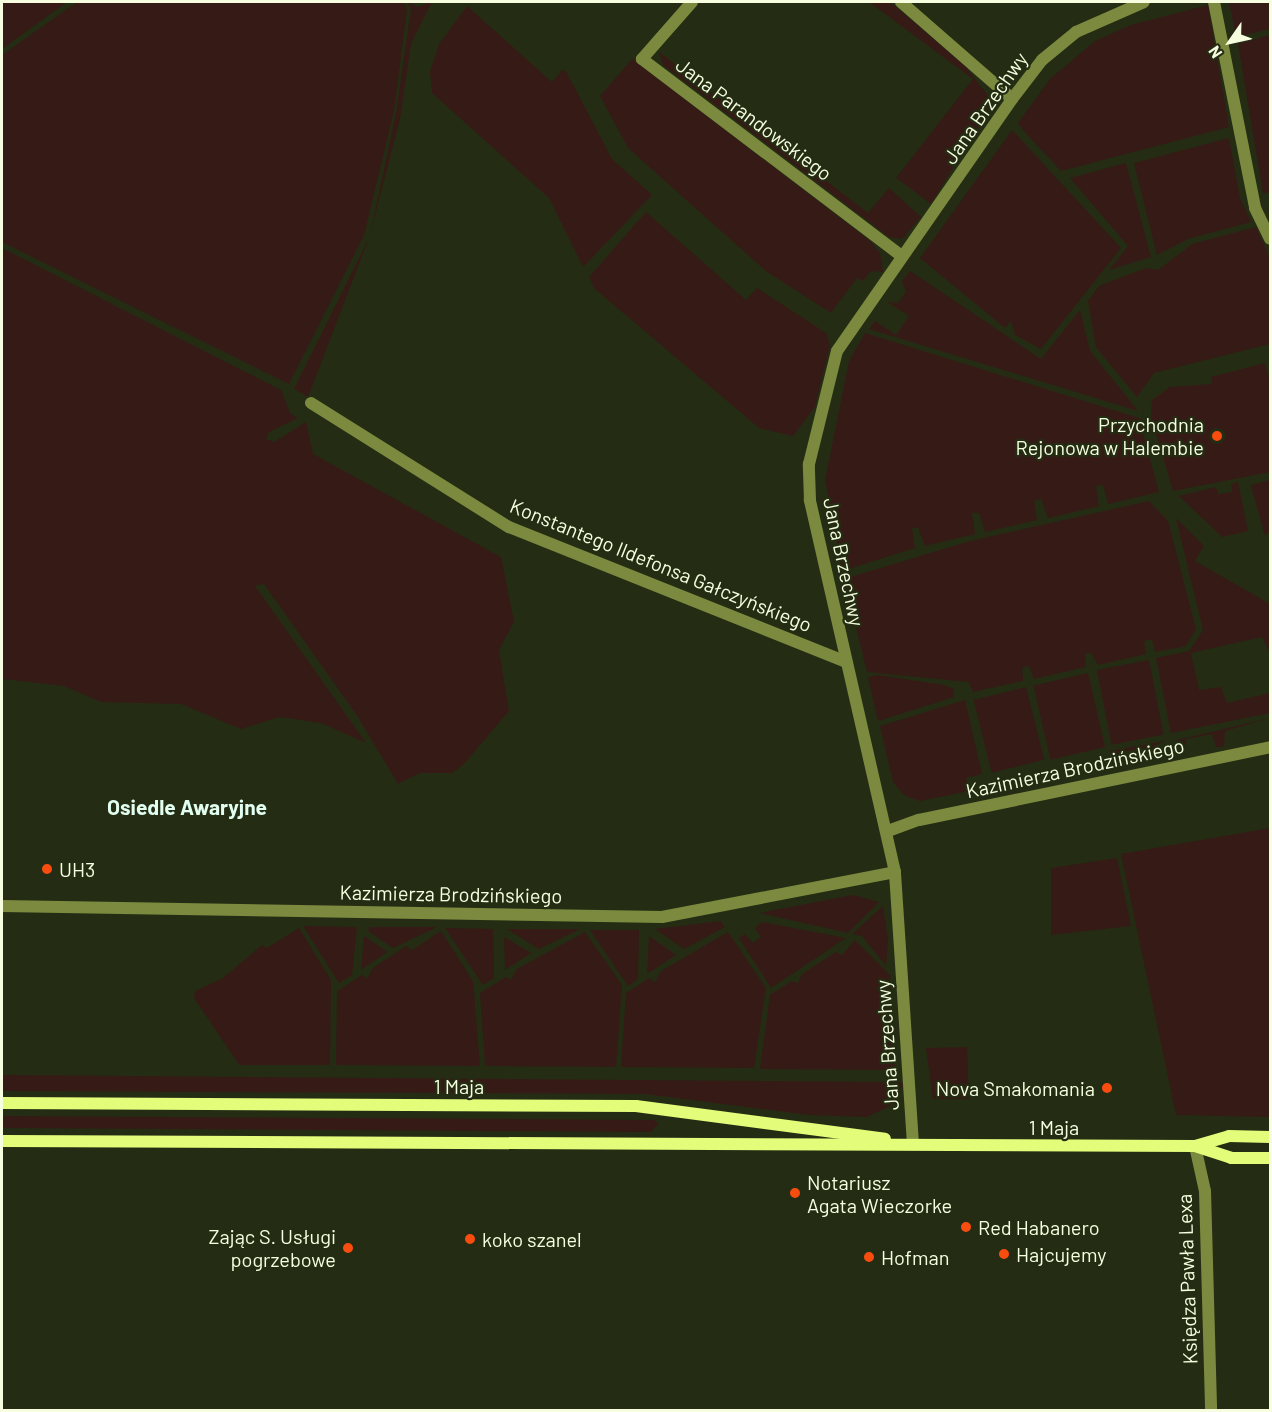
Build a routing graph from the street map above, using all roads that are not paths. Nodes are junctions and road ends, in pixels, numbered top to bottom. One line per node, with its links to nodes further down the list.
1 (692, 2): 7 (street, Jana Parandowskiego)
2 (901, 2): 5 (street)
3 (1144, 2): 5 (street, Jana Brzechwy)
4 (1214, 2): 6 (street)
5 (1012, 99): 7 (street, Jana Brzechwy)
6 (1270, 239)
7 (902, 256): 9 (street, Jana Brzechwy)
8 (311, 402): 9 (street, Konstantego Ildefonsa Gałczyńskiego)
9 (846, 662): 11 (street, Jana Brzechwy)
10 (1270, 747): 11 (street, Kazimierza Brodzińskiego)
11 (888, 831): 12 (street, Jana Brzechwy)
12 (895, 872): 13 (street, Kazimierza Brodzińskiego); 17 (street, Jana Brzechwy)
13 (2, 906)
14 (2, 1103): 17 (main road, 1 Maja)
15 (1270, 1137): 18 (main road, 1 Maja)
16 (2, 1142): 17 (main road, 1 Maja)
17 (913, 1144): 18 (main road, 1 Maja)
18 (1195, 1146): 19 (main road, 1 Maja); 20 (street, Księdza Pawła Lexa)
19 (1270, 1158)
20 (1211, 1410)

